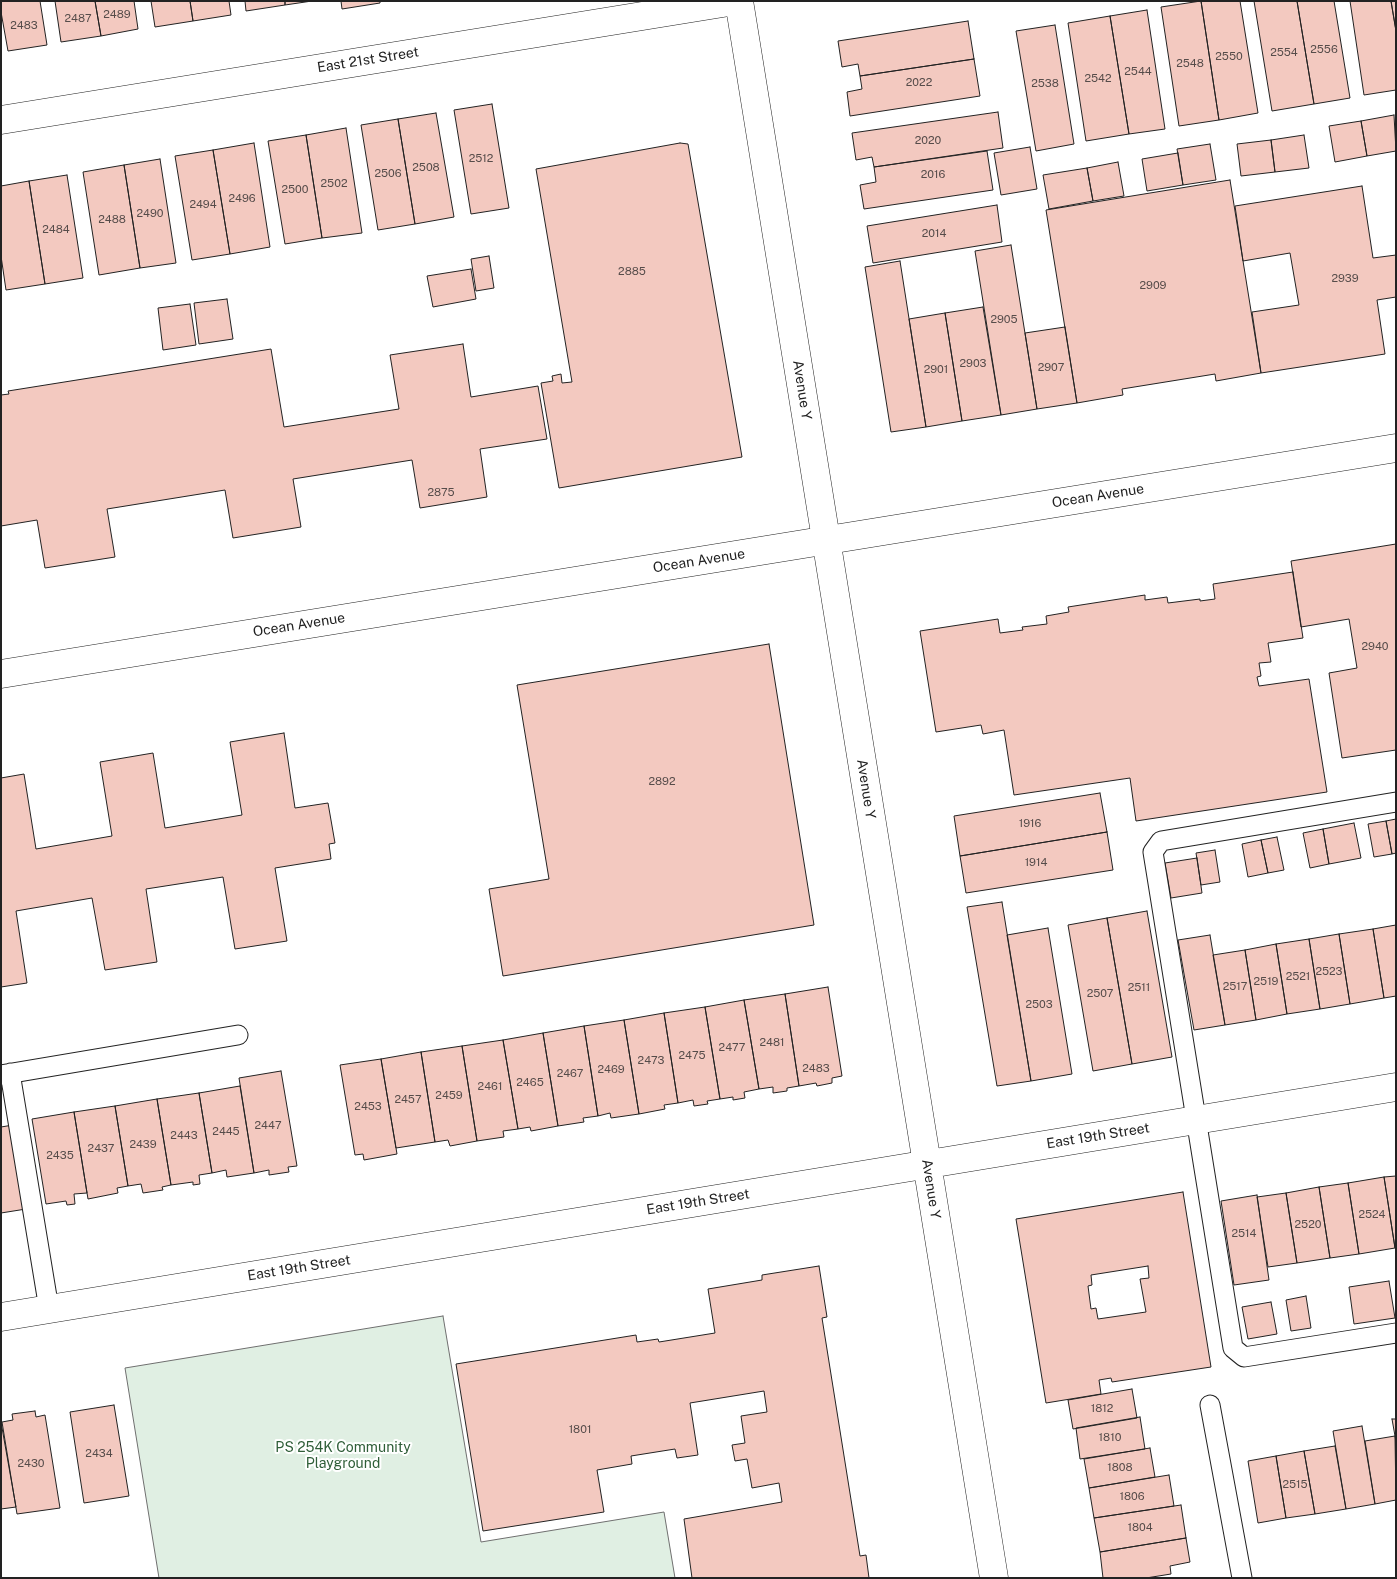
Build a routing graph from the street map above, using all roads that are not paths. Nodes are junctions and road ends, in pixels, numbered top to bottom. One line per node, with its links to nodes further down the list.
1 (735, 1): 3 (street, East 21st Street)
2 (739, 1): 5 (street, Avenue Y)
3 (1, 120)
4 (1396, 448): 5 (street, Ocean Avenue)
5 (826, 540): 6 (street, Ocean Avenue); 12 (street, Avenue Y)
6 (1, 674)
7 (1396, 802): 11 (lane)
8 (238, 1035): 9 (lane)
9 (6, 1074): 13 (lane)
10 (1396, 1087): 11 (street, East 19th Street)
11 (1196, 1120): 12 (street, East 19th Street); 15 (lane)
12 (927, 1164): 13 (street, East 19th Street); 17 (street, Avenue Y)
13 (49, 1309): 14 (street, East 19th Street)
14 (1, 1317)
15 (1396, 1333)
16 (1210, 1405): 18 (lane)
17 (994, 1578)
18 (1242, 1578)

